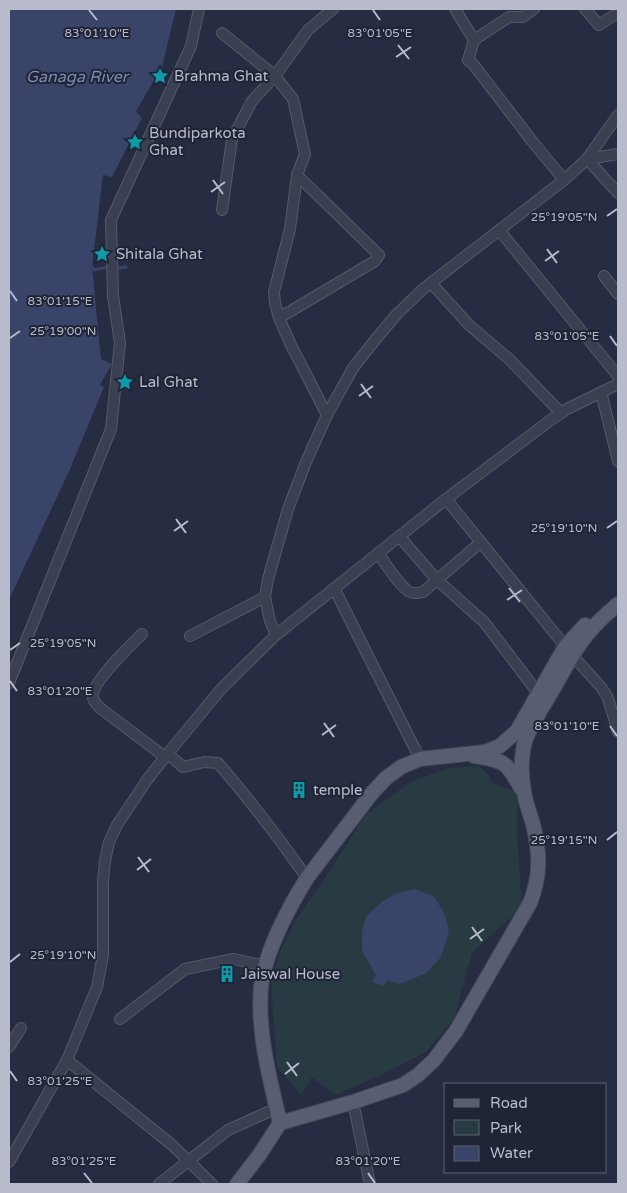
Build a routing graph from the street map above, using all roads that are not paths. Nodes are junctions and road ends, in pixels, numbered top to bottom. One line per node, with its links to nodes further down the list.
1 (199, 9): 41 (street)
2 (333, 9): 9 (street)
3 (456, 9): 8 (street)
4 (534, 9): 8 (street)
5 (585, 9): 6 (street)
6 (618, 14)
7 (222, 33): 9 (street)
8 (474, 40): 14 (street)
9 (275, 76): 13 (street); 16 (street)
10 (618, 115): 12 (street)
11 (618, 154): 12 (street)
12 (587, 159): 14 (street); 15 (street)
13 (297, 175): 21 (street); 21 (street)
14 (564, 180): 17 (street)
15 (618, 193)
16 (222, 210)
17 (499, 230): 19 (street); 22 (street)
18 (604, 276): 20 (street)
19 (431, 283): 25 (street); 26 (street)
20 (618, 294)
21 (279, 318): 26 (street)
22 (618, 376)
23 (618, 384): 24 (street)
24 (601, 392): 25 (street); 27 (street)
25 (561, 413): 28 (street)
26 (327, 415): 35 (street)
27 (618, 461)
28 (446, 499): 29 (street); 30 (street)
29 (399, 536): 31 (street); 32 (street)
30 (481, 542): 32 (street); 40 (street)
31 (378, 553): 32 (street); 33 (street)
32 (437, 580): 42 (street)
33 (334, 588): 38 (street); 46 (street)
34 (618, 593): 40 (main road)
35 (265, 597): 38 (street); 39 (street)
36 (618, 604): 40 (main road)
37 (142, 634): 45 (street)
38 (276, 634): 45 (street)
39 (190, 636)
40 (569, 651): 42 (main road); 43 (street); 47 (main road)
41 (9, 684)
42 (537, 696): 44 (main road)
43 (618, 732)
44 (464, 755): 46 (main road); 47 (main road)
45 (167, 756): 48 (street); 53 (street)
46 (420, 759): 48 (main road)
47 (524, 792): 54 (main road)
48 (307, 878): 49 (main road)
49 (266, 966): 50 (street); 55 (main road)
50 (120, 1019)
51 (21, 1028): 52 (street)
52 (9, 1047)
53 (67, 1060): 57 (street); 59 (street)
54 (353, 1102): 56 (main road); 63 (street)
55 (277, 1108): 56 (main road); 59 (street)
56 (280, 1123): 62 (main road)
57 (13, 1145): 58 (street)
58 (9, 1162)
59 (189, 1162): 60 (street); 61 (street)
60 (159, 1184)
61 (212, 1184)
62 (237, 1184)
63 (370, 1184)

